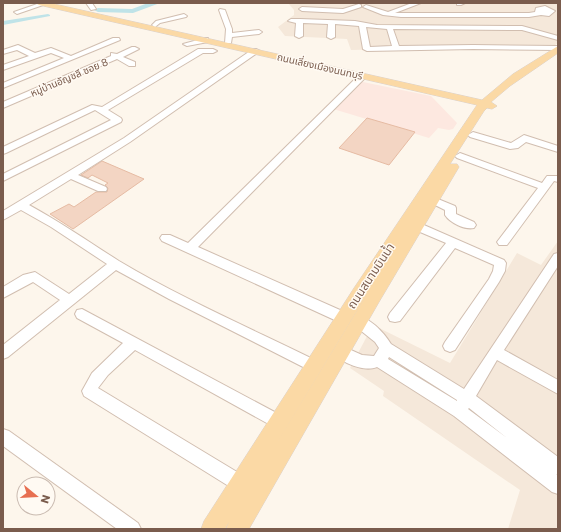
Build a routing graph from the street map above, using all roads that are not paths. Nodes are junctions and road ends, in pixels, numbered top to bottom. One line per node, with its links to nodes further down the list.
1 (41, 3): 11 (street); 19 (main road, ถนนเลี่ยงเมืองนนทบุรี)
2 (53, 3): 19 (main road, ถนนเลี่ยงเมืองนนทบุรี)
3 (89, 3): 8 (street)
4 (321, 3): 6 (street)
5 (418, 3): 12 (street)
6 (364, 5): 12 (street)
7 (447, 8): 13 (street)
8 (93, 9)
9 (548, 9): 13 (street); 15 (street)
10 (222, 10): 34 (street)
11 (17, 12)
12 (388, 14): 13 (street)
13 (434, 15)
14 (184, 16): 19 (street)
15 (558, 18)
16 (291, 21): 17 (street)
17 (300, 21): 18 (street); 25 (street)
18 (332, 22): 20 (street); 28 (street)
19 (151, 26): 33 (main road, ถนนเลี่ยงเมืองนนทบุรี); 34 (main road, ถนนเลี่ยงเมืองนนทบุรี)
20 (362, 26): 21 (street); 40 (street)
21 (377, 28): 23 (street); 26 (street)
22 (490, 28): 26 (street); 27 (street); 29 (street)
23 (390, 29): 26 (street); 40 (street)
24 (259, 32): 34 (street)
25 (299, 36)
26 (424, 36): 29 (street); 29 (street); 40 (street)
27 (546, 36): 31 (street); 35 (street)
28 (332, 37)
29 (455, 38): 38 (street)
30 (491, 39): 38 (street)
31 (531, 39)
32 (116, 40): 37 (street)
33 (205, 40): 34 (main road, ถนนเลี่ยงเมืองนนทบุรี); 36 (street)
34 (229, 40): 42 (main road, ถนนเลี่ยงเมืองนนทบุรี); 58 (main road, ถนนเลี่ยงเมืองนนทบุรี); 61 (street)
35 (558, 40)
36 (187, 44)
37 (98, 47): 45 (street); 46 (street)
38 (488, 47): 41 (street)
39 (135, 49): 45 (street, หมู่บ้านอัญชลี ซอย 8)
40 (396, 49)
41 (558, 49): 56 (main road, ถนนสนามบินน้ำ)
42 (256, 51): 52 (main road, ถนนเลี่ยงเมืองนนทบุรี); 66 (street)
43 (3, 52): 44 (street)
44 (35, 56): 46 (street); 48 (street)
45 (117, 56): 49 (street); 53 (street, หมู่บ้านอัญชลี ซอย 8)
46 (70, 58): 51 (street)
47 (558, 59): 54 (main road)
48 (24, 60): 50 (street); 51 (street)
49 (132, 64)
50 (3, 68)
51 (40, 70): 53 (street); 55 (street)
52 (363, 76): 58 (main road, ถนนเลี่ยงเมืองนนทบุรี); 79 (street)
53 (60, 81): 59 (street, หมู่บ้านอัญชลี ซอย 8)
54 (525, 83)
55 (3, 86)
56 (502, 88): 58 (main road); 60 (main road, ถนนสนามบินน้ำ)
57 (514, 91): 60 (main road, ถนนสนามบินน้ำ)
58 (452, 92): 60 (main road, ถนนเลี่ยงเมืองนนทบุรี); 62 (main road)
59 (4, 103)
60 (491, 103): 62 (main road, ถนนสนามบินน้ำ)
61 (102, 110): 64 (street); 67 (street)
62 (473, 128): 63 (street); 65 (main road, ถนนสนามบินน้ำ); 83 (main road, ถนนสนามบินน้ำ)
63 (558, 149)
64 (3, 151)
65 (460, 156): 69 (street); 71 (main road, ถนนสนามบินน้ำ)
66 (70, 175): 70 (street); 72 (street)
67 (3, 178)
68 (558, 179): 69 (street)
69 (544, 188): 78 (street)
70 (102, 189)
71 (433, 200): 74 (street); 75 (main road, ถนนสนามบินน้ำ)
72 (21, 205): 73 (street); 81 (street)
73 (3, 216)
74 (470, 225)
75 (417, 226): 77 (street); 83 (main road, ถนนสนามบินน้ำ)
76 (166, 238): 79 (street)
77 (453, 242): 86 (street); 90 (street)
78 (503, 242)
79 (190, 248): 87 (street)
80 (558, 257): 92 (street)
81 (115, 264): 84 (street); 95 (street)
82 (3, 293): 84 (street)
83 (366, 295): 87 (main road, ถนนสนามบินน้ำ); 88 (main road, ถนนสนามบินน้ำ)
84 (69, 300): 93 (street)
85 (82, 314): 89 (street)
86 (396, 317)
87 (344, 318): 95 (main road, ถนนสนามบินน้ำ)
88 (360, 322): 91 (main road, ถนนสนามบินน้ำ); 94 (street)
89 (134, 342): 98 (street); 101 (street)
90 (450, 346)
91 (342, 352): 94 (street); 103 (main road, ถนนสนามบินน้ำ)
92 (495, 352): 96 (street); 97 (street)
93 (3, 353)
94 (383, 354): 97 (street)
95 (314, 366): 98 (main road, ถนนสนามบินน้ำ)
96 (558, 387)
97 (463, 404): 100 (street); 102 (street)
98 (279, 422): 101 (main road, ถนนสนามบินน้ำ)
99 (3, 436): 104 (street)
100 (558, 467)
101 (241, 484): 103 (main road); 105 (main road, ถนนสนามบินน้ำ)
102 (558, 486)
103 (258, 495): 106 (main road, ถนนสนามบินน้ำ)
104 (132, 529)
105 (212, 529)
106 (238, 529)

